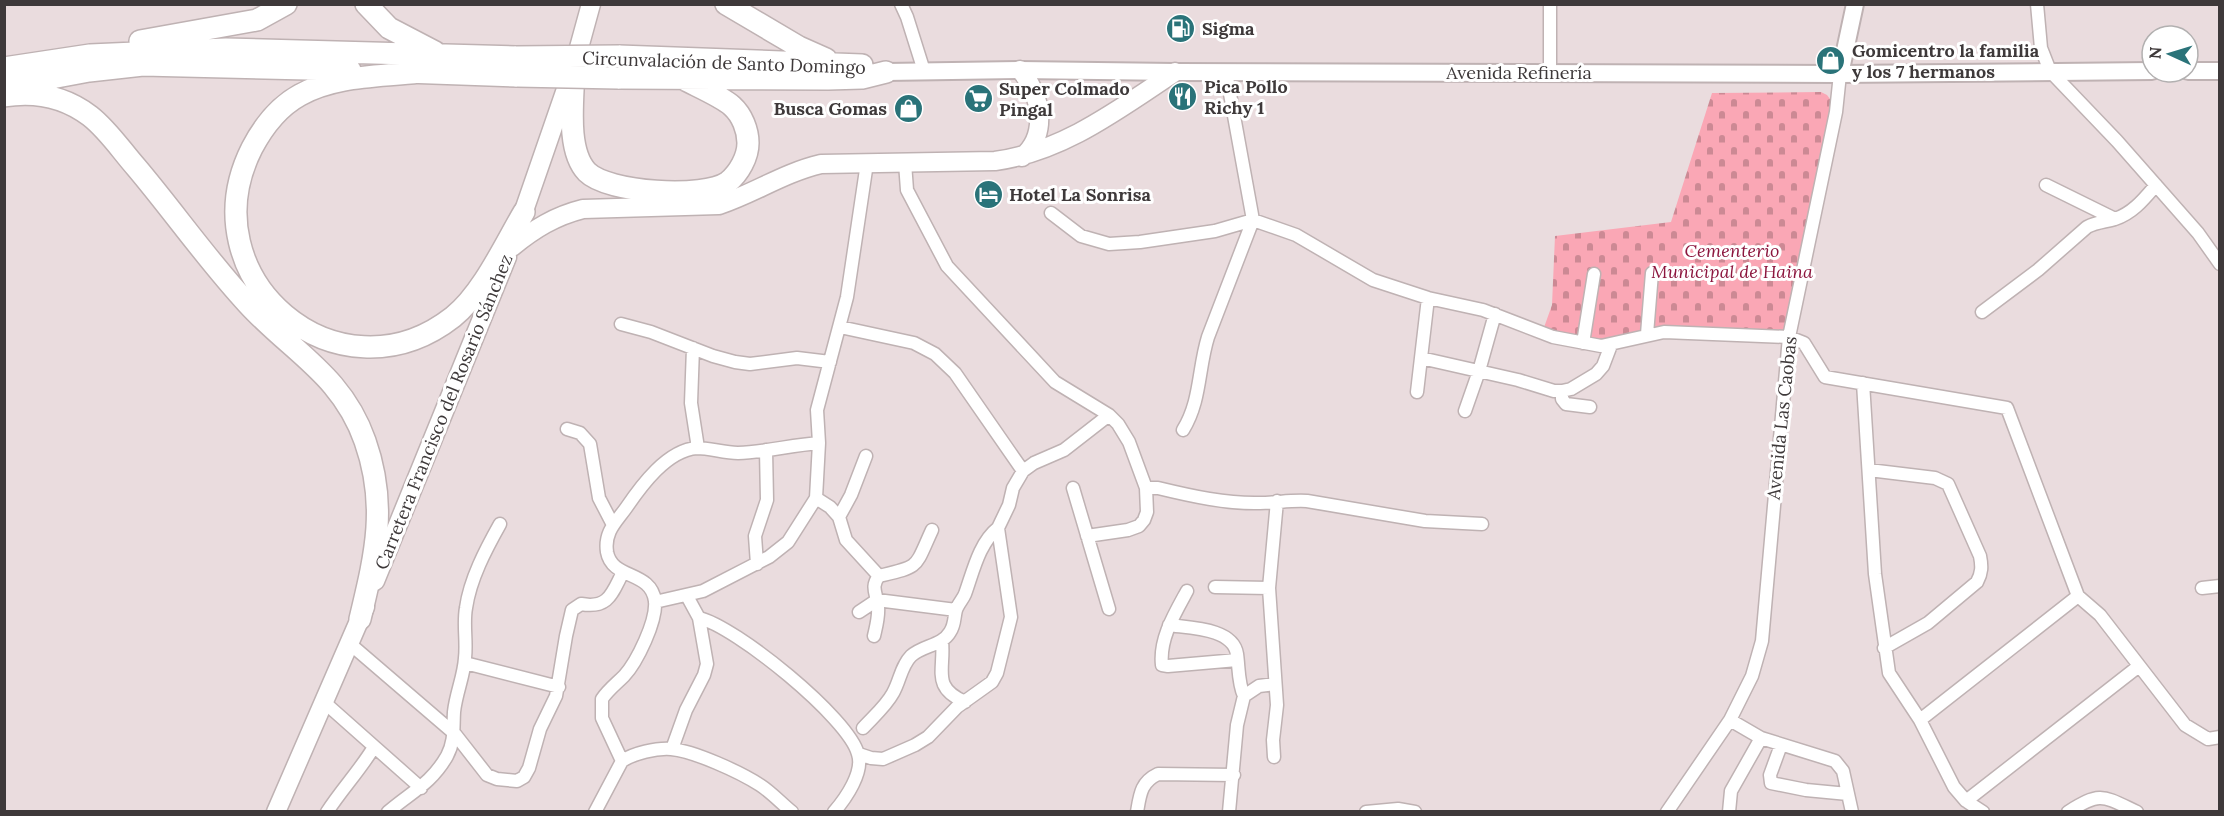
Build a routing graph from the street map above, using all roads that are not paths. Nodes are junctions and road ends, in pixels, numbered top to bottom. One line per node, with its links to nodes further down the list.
1 (286, 4): 10 (highway)
2 (366, 4): 11 (highway)
3 (591, 4): 14 (main road, Carretera Francisco del Rosario Sánchez)
4 (726, 4): 9 (highway)
5 (901, 4): 17 (street)
6 (1550, 4): 26 (street)
7 (1856, 4): 27 (main road, Avenida Las Caobas)
8 (2037, 4): 18 (street)
9 (753, 12): 12 (highway)
10 (90, 55): 11 (highway, Circunvalación de Santo Domingo); 15 (highway, Circunvalación de Santo Domingo)
11 (441, 56): 13 (highway, Circunvalación de Santo Domingo)
12 (838, 64): 13 (highway, Circunvalación de Santo Domingo, bridge); 23 (highway, Circunvalación de Santo Domingo)
13 (517, 66): 22 (highway, Circunvalación de Santo Domingo); 28 (highway, Circunvalación de Santo Domingo, bridge)
14 (574, 66): 28 (highway); 36 (main road, Carretera Francisco del Rosario Sánchez)
15 (4, 68)
16 (1020, 70): 17 (main road, Avenida Refinería); 24 (main road, Avenida Refinería); 31 (main road)
17 (924, 71): 23 (main road, Avenida Refinería)
18 (2050, 71): 19 (main road, Avenida Refinería); 27 (main road, Avenida Refinería); 35 (street)
19 (2140, 71)
20 (2200, 71): 21 (main road)
21 (2220, 71)
22 (419, 72): 29 (highway, Circunvalación de Santo Domingo); 36 (highway)
23 (885, 72): 28 (highway, Circunvalación de Santo Domingo)
24 (1175, 72): 25 (main road, Avenida Refinería); 31 (main road)
25 (1226, 72): 26 (main road, Avenida Refinería); 39 (street)
26 (1550, 73): 27 (main road, Avenida Refinería)
27 (1840, 74): 50 (street, Avenida Las Caobas)
28 (680, 78)
29 (4, 87)
30 (4, 96): 98 (highway)
31 (1020, 158): 32 (main road)
32 (905, 163): 33 (main road); 62 (street)
33 (867, 164): 40 (main road); 48 (street)
34 (2046, 184): 38 (street)
35 (2156, 185): 38 (street); 41 (street)
36 (524, 212): 40 (main road, Carretera Francisco del Rosario Sánchez)
37 (1051, 213): 39 (street)
38 (2115, 219): 45 (street)
39 (1253, 220): 44 (street); 64 (street)
40 (512, 247): 98 (main road, Carretera Francisco del Rosario Sánchez)
41 (2220, 264)
42 (1652, 273): 49 (street)
43 (1594, 274): 51 (street)
44 (1428, 298): 46 (street); 54 (street)
45 (1982, 312)
46 (1495, 314): 51 (street); 56 (street)
47 (621, 324): 53 (street)
48 (840, 327): 55 (street); 70 (street)
49 (1647, 334): 50 (street); 52 (street)
50 (1789, 337): 57 (street); 112 (street, Avenida Las Caobas)
51 (1583, 343): 52 (street)
52 (1611, 345): 58 (street)
53 (693, 348): 55 (street); 66 (street)
54 (1421, 357): 56 (street); 59 (street)
55 (830, 362): 65 (street)
56 (1479, 371): 58 (street); 61 (street)
57 (1863, 383): 69 (street); 91 (street)
58 (1562, 391): 60 (street)
59 (1417, 392)
60 (1590, 407)
61 (1465, 411)
62 (1109, 416): 70 (street); 72 (street)
63 (567, 429): 76 (street)
64 (1183, 430)
65 (819, 443): 67 (street); 73 (street)
66 (698, 448): 67 (street); 76 (street)
67 (766, 450): 82 (street)
68 (866, 456): 75 (street)
69 (1869, 470): 103 (street); 103 (street)
70 (1023, 471): 79 (street)
71 (1073, 488): 81 (street)
72 (1146, 488): 74 (street); 81 (street)
73 (816, 498): 75 (street); 82 (street)
74 (1277, 501): 78 (street); 87 (street)
75 (838, 517): 84 (street)
76 (612, 523): 83 (street)
77 (500, 524): 105 (street)
78 (1482, 524)
79 (998, 528): 95 (street); 111 (street)
80 (932, 530): 84 (street)
81 (1087, 536): 94 (street)
82 (757, 564): 90 (street)
83 (623, 572): 93 (street); 108 (street)
84 (879, 576): 92 (street)
85 (2220, 586): 88 (street)
86 (1215, 587): 87 (street)
87 (1269, 588): 107 (street)
88 (2202, 588)
89 (1187, 591): 99 (street)
90 (687, 596): 93 (street); 97 (street)
91 (2078, 596): 106 (street); 113 (street)
92 (877, 600): 95 (street); 96 (street); 100 (street)
93 (655, 602): 123 (street)
94 (1109, 609)
95 (956, 610): 101 (street)
96 (859, 612)
97 (699, 618): 120 (street); 121 (street)
98 (360, 620): 102 (main road, Carretera Francisco del Rosario Sánchez)
99 (1169, 625): 104 (street); 104 (street)
100 (874, 636)
101 (942, 641): 111 (street); 114 (street)
102 (349, 643): 110 (main road, Carretera Francisco del Rosario Sánchez); 115 (street)
103 (1884, 648): 113 (street)
104 (1237, 660): 109 (street)
105 (465, 663): 108 (street); 115 (street)
106 (2139, 666): 116 (street); 127 (street)
107 (1275, 684): 109 (street); 122 (street)
108 (559, 687): 115 (street)
109 (1244, 696): 124 (street)
110 (324, 702): 119 (street); 129 (main road, Carretera Francisco del Rosario Sánchez)
111 (964, 702): 121 (street)
112 (1730, 720): 117 (street); 138 (street, Avenida Las Caobas)
113 (1920, 720): 127 (street)
114 (863, 728)
115 (454, 734): 125 (street)
116 (2220, 737)
117 (1761, 738): 118 (street); 139 (street)
118 (1781, 745): 126 (street); 126 (street)
119 (374, 747): 125 (street); 130 (street)
120 (672, 749): 123 (street); 132 (street)
121 (859, 754): 133 (street)
122 (1274, 757)
123 (622, 761): 128 (street)
124 (1234, 775): 134 (street); 135 (street)
125 (421, 788): 131 (street)
126 (1848, 794): 140 (street)
127 (1966, 801): 141 (street)
128 (598, 809)
129 (276, 812)
130 (327, 812)
131 (388, 812)
132 (792, 812)
133 (834, 812)
134 (1137, 812)
135 (1229, 812)
136 (1366, 812): 137 (street)
137 (1415, 812)
138 (1667, 812)
139 (1729, 812)
140 (1852, 812)
141 (1983, 812)
142 (2068, 812): 143 (street)
143 (2137, 812)

